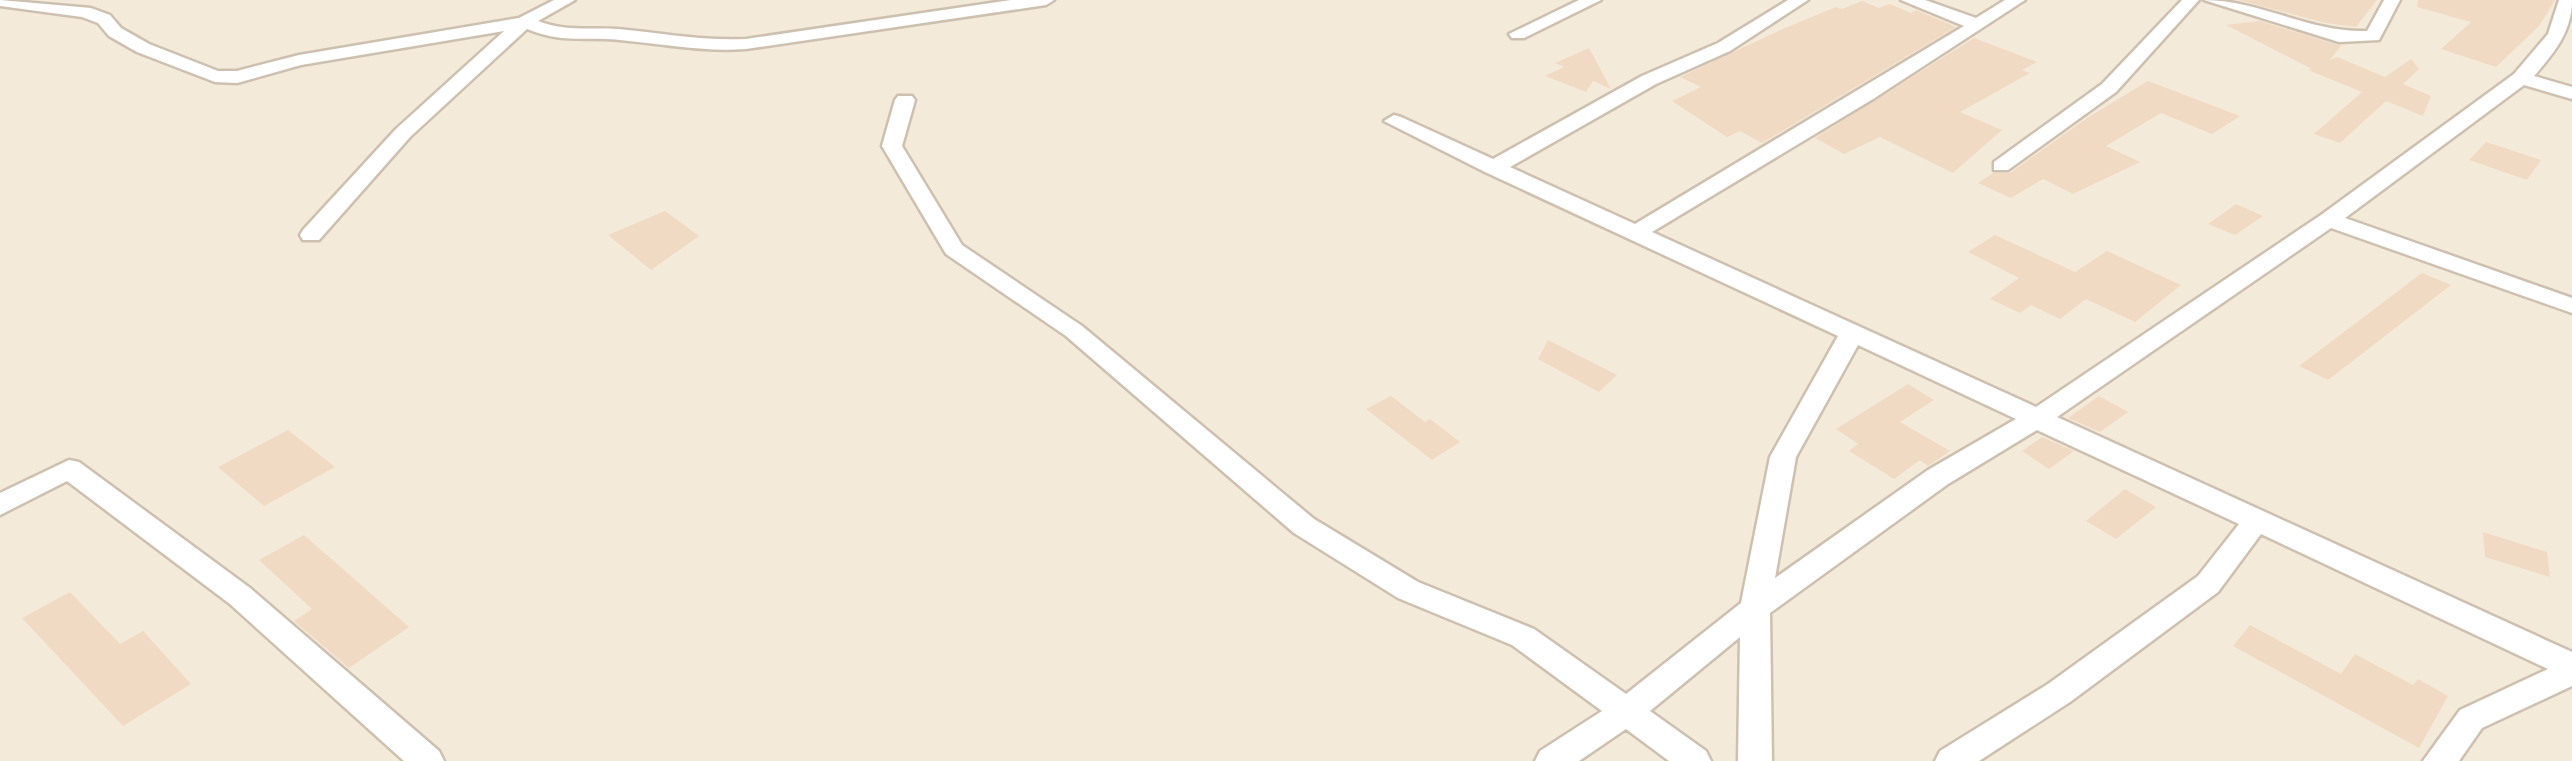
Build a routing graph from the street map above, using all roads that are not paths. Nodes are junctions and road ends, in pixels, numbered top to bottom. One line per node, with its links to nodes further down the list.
1 (0, 0): 12 (street)
2 (567, 0): 12 (street)
3 (1046, 0): 12 (street)
4 (1593, 0): 14 (street)
5 (1800, 0): 20 (street)
6 (1909, 0): 13 (street)
7 (2016, 0): 13 (street)
8 (2191, 0): 19 (street)
9 (2212, 0): 10 (street)
10 (2392, 0)
11 (2567, 0): 15 (street)
12 (524, 22): 23 (street)
13 (1978, 25): 22 (street)
14 (1518, 34)
15 (2521, 78): 16 (street); 21 (street)
16 (2572, 93)
17 (904, 100): 31 (street)
18 (1394, 121): 20 (street)
19 (2001, 166)
20 (1492, 168): 22 (street)
21 (2329, 220): 24 (street); 26 (street)
22 (1638, 231): 25 (street)
23 (311, 235)
24 (2572, 306)
25 (1853, 332): 26 (street); 29 (street)
26 (2036, 418): 28 (street); 29 (street)
27 (0, 505): 32 (street)
28 (2257, 520): 30 (street); 36 (street)
29 (1756, 608): 31 (street); 35 (street)
30 (2572, 669): 37 (street)
31 (1628, 711): 33 (street); 34 (street)
32 (428, 761)
33 (1552, 761)
34 (1694, 761)
35 (1755, 761)
36 (1952, 761)
37 (2440, 761)

